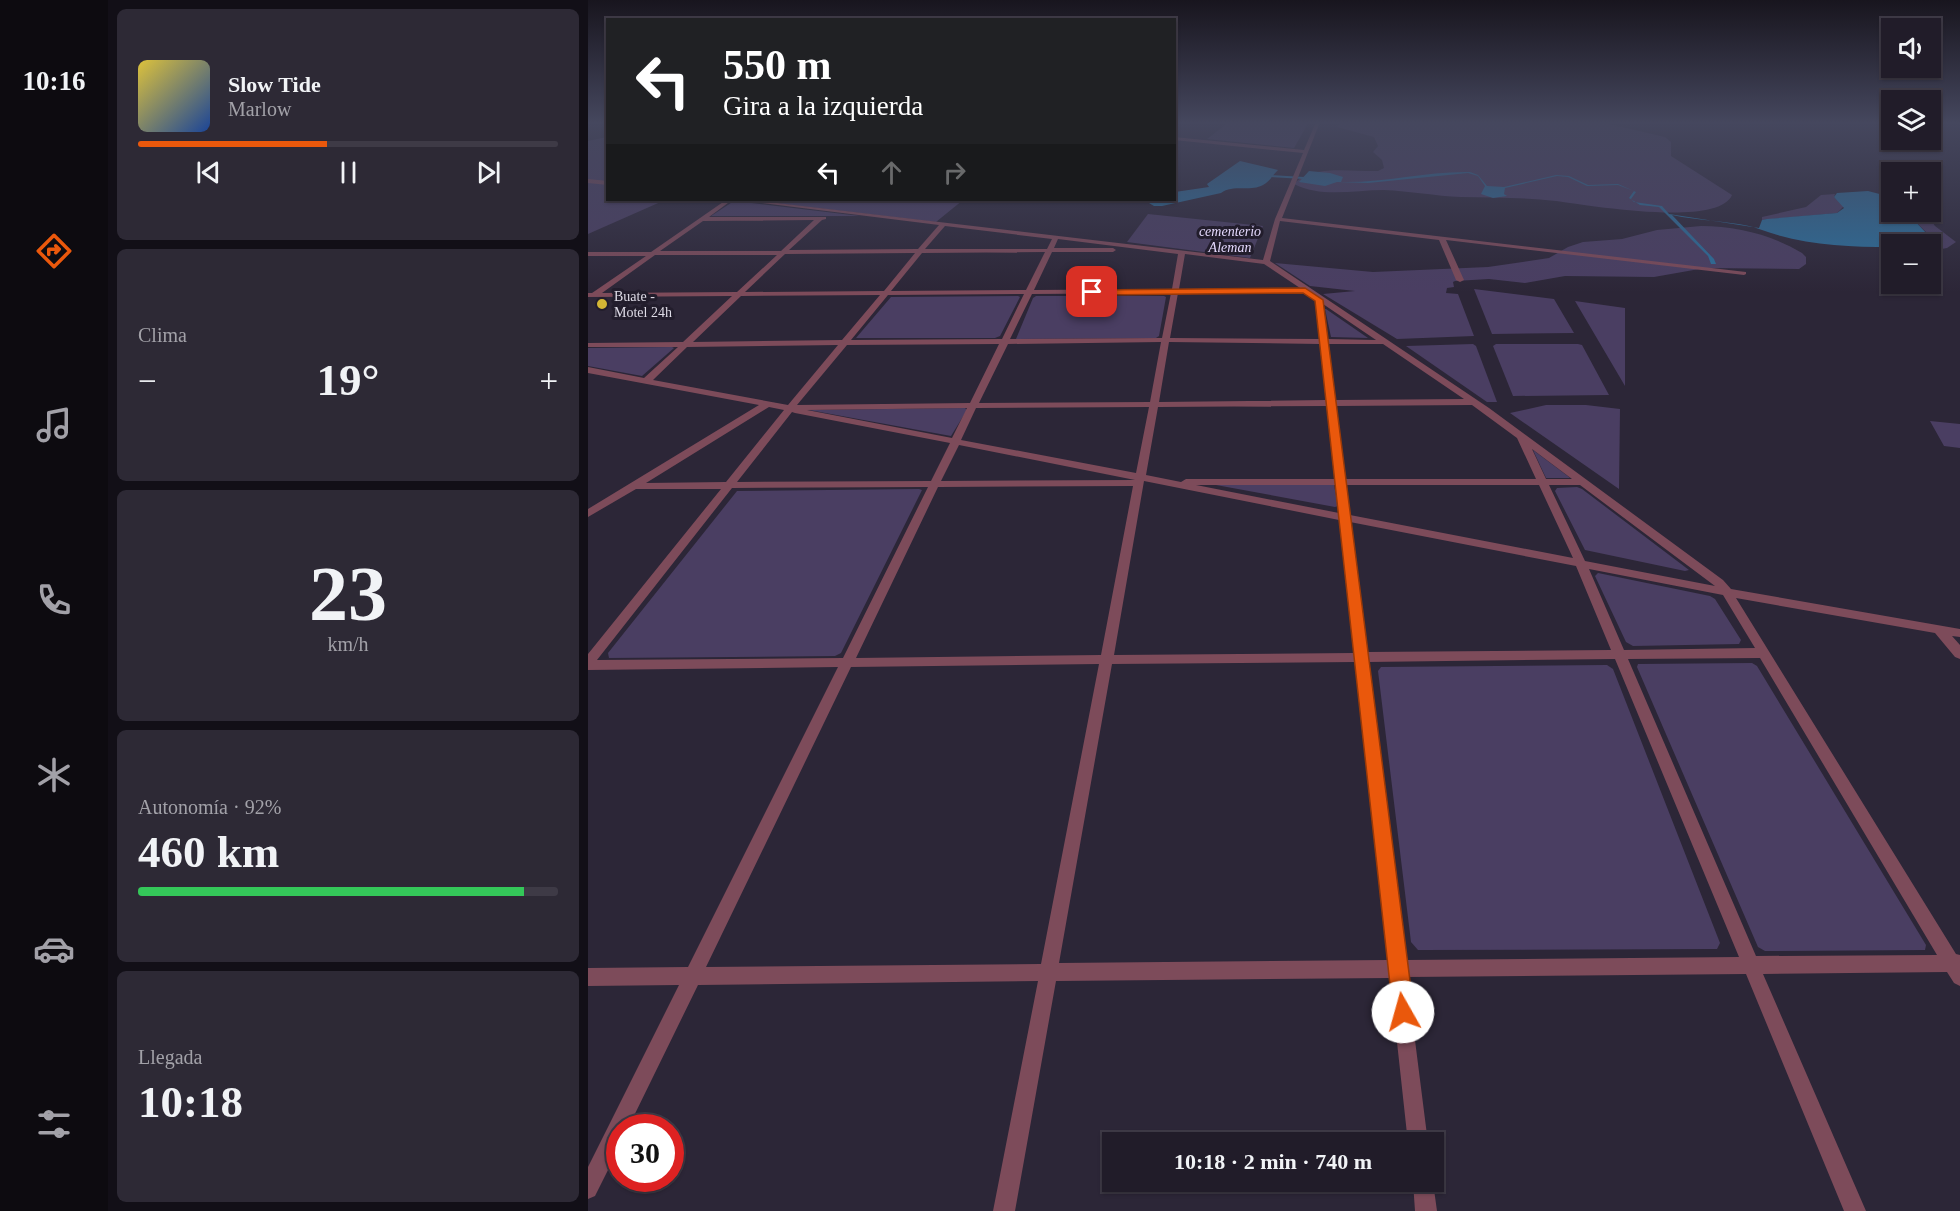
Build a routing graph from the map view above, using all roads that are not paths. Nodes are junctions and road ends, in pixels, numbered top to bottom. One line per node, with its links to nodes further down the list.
1 (1295, 179): 9 (street)
2 (588, 181): 3 (street)
3 (606, 183)
4 (728, 201): 8 (street)
5 (748, 201): 7 (street)
6 (820, 218): 7 (street); 8 (street); 17 (street)
7 (893, 218): 10 (street)
8 (702, 219): 16 (street)
9 (1278, 219): 12 (street); 20 (street)
10 (943, 224): 11 (street); 18 (street)
11 (1056, 237): 13 (street); 14 (street)
12 (1442, 238): 21 (street); 22 (street)
13 (1162, 250): 14 (street); 15 (street)
14 (1050, 251): 18 (street); 25 (street)
15 (1182, 252): 20 (street); 24 (street)
16 (652, 253): 17 (street); 19 (street); 28 (street)
17 (782, 253): 18 (street); 26 (street)
18 (919, 253): 27 (street)
19 (588, 254)
20 (1266, 262): 23 (street)
21 (1744, 273)
22 (1460, 280)
23 (1305, 290): 24 (street); 29 (street)
24 (1175, 292): 25 (street); 30 (street)
25 (1029, 293): 27 (street); 31 (street)
26 (738, 294): 27 (street); 28 (street); 36 (street)
27 (885, 294): 34 (street)
28 (590, 296)
29 (1319, 300): 32 (street); 33 (street)
30 (1167, 340): 31 (street); 32 (street); 42 (street)
31 (1005, 342): 34 (street); 43 (street)
32 (1324, 342): 33 (street); 40 (street)
33 (1384, 342): 39 (street)
34 (844, 343): 36 (street); 44 (street)
35 (588, 345): 36 (street)
36 (684, 345): 38 (street)
37 (588, 370): 38 (street)
38 (646, 381): 41 (street)
39 (1474, 402): 40 (street); 45 (street)
40 (1332, 403): 42 (street); 49 (street)
41 (767, 404): 44 (street); 53 (street)
42 (1155, 404): 43 (street); 47 (street)
43 (974, 405): 44 (street); 46 (street)
44 (792, 408): 46 (street); 54 (street)
45 (1520, 435): 50 (street); 51 (street)
46 (957, 441): 47 (street); 52 (street)
47 (1142, 479): 48 (street); 52 (street); 56 (street); 65 (street)
48 (1181, 482): 49 (street); 56 (street)
49 (1342, 482): 50 (street); 56 (street)
50 (1542, 482): 51 (street); 57 (street)
51 (1584, 482): 58 (street)
52 (935, 484): 54 (street); 66 (street)
53 (633, 486): 54 (street); 55 (street)
54 (729, 486): 67 (street)
55 (588, 514)
56 (1346, 515): 57 (street); 64 (street)
57 (1579, 560): 58 (street); 63 (street)
58 (1723, 588): 59 (street); 61 (street)
59 (1940, 629): 60 (street); 62 (street)
60 (1960, 633)
61 (1764, 653): 63 (street); 69 (street)
62 (1960, 654)
63 (1619, 655): 64 (street); 68 (street)
64 (1362, 657): 65 (street); 70 (street)
65 (1108, 660): 66 (street); 71 (street)
66 (847, 663): 67 (street); 72 (street)
67 (588, 664)
68 (1751, 965): 69 (street); 70 (street); 79 (street)
69 (1957, 968)
70 (1398, 969): 71 (street); 74 (street)
71 (1049, 973): 72 (street); 77 (street)
72 (693, 976): 73 (street); 75 (street)
73 (588, 977)
74 (1417, 1132)
75 (588, 1189)
76 (1424, 1192): 78 (street)
77 (1004, 1211)
78 (1426, 1211)
79 (1855, 1211)

